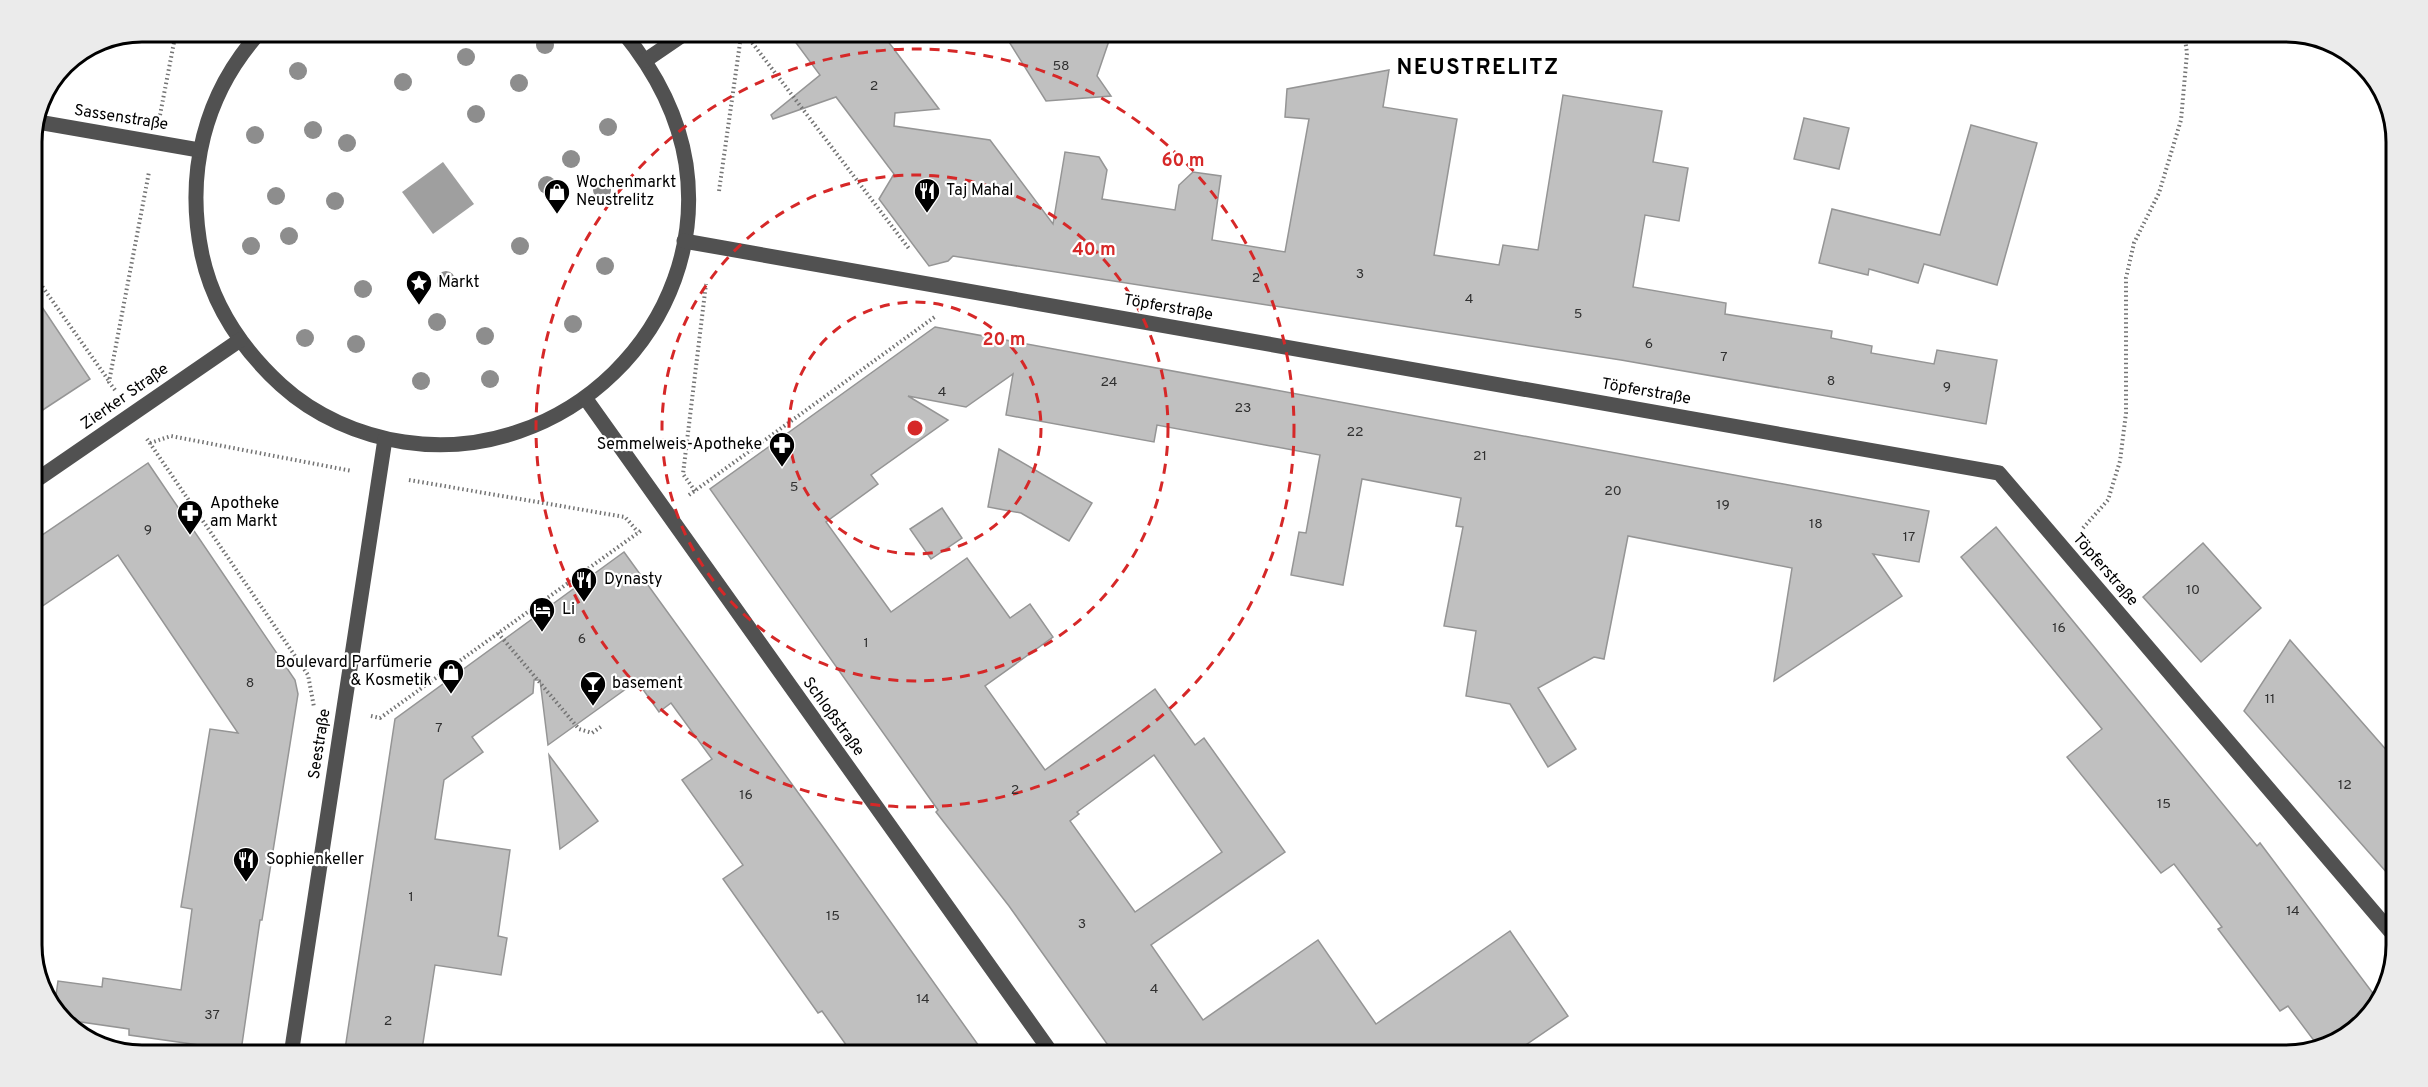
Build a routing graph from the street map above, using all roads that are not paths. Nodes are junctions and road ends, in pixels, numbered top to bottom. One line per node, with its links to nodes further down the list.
1 (251, 42): 6 (street)
2 (631, 42): 4 (street)
3 (672, 42): 4 (street)
4 (646, 60): 7 (street)
5 (44, 123): 6 (street, Sassenstraße)
6 (199, 150): 8 (street)
7 (684, 241): 9 (street); 12 (street, Töpferstraße)
8 (240, 340): 10 (street); 11 (street, Zierker Straße)
9 (586, 399): 10 (street); 14 (street, Schloßstraße)
10 (385, 439): 13 (street, Seestraße)
11 (42, 476)
12 (2386, 925)
13 (293, 1045)
14 (1045, 1045)

